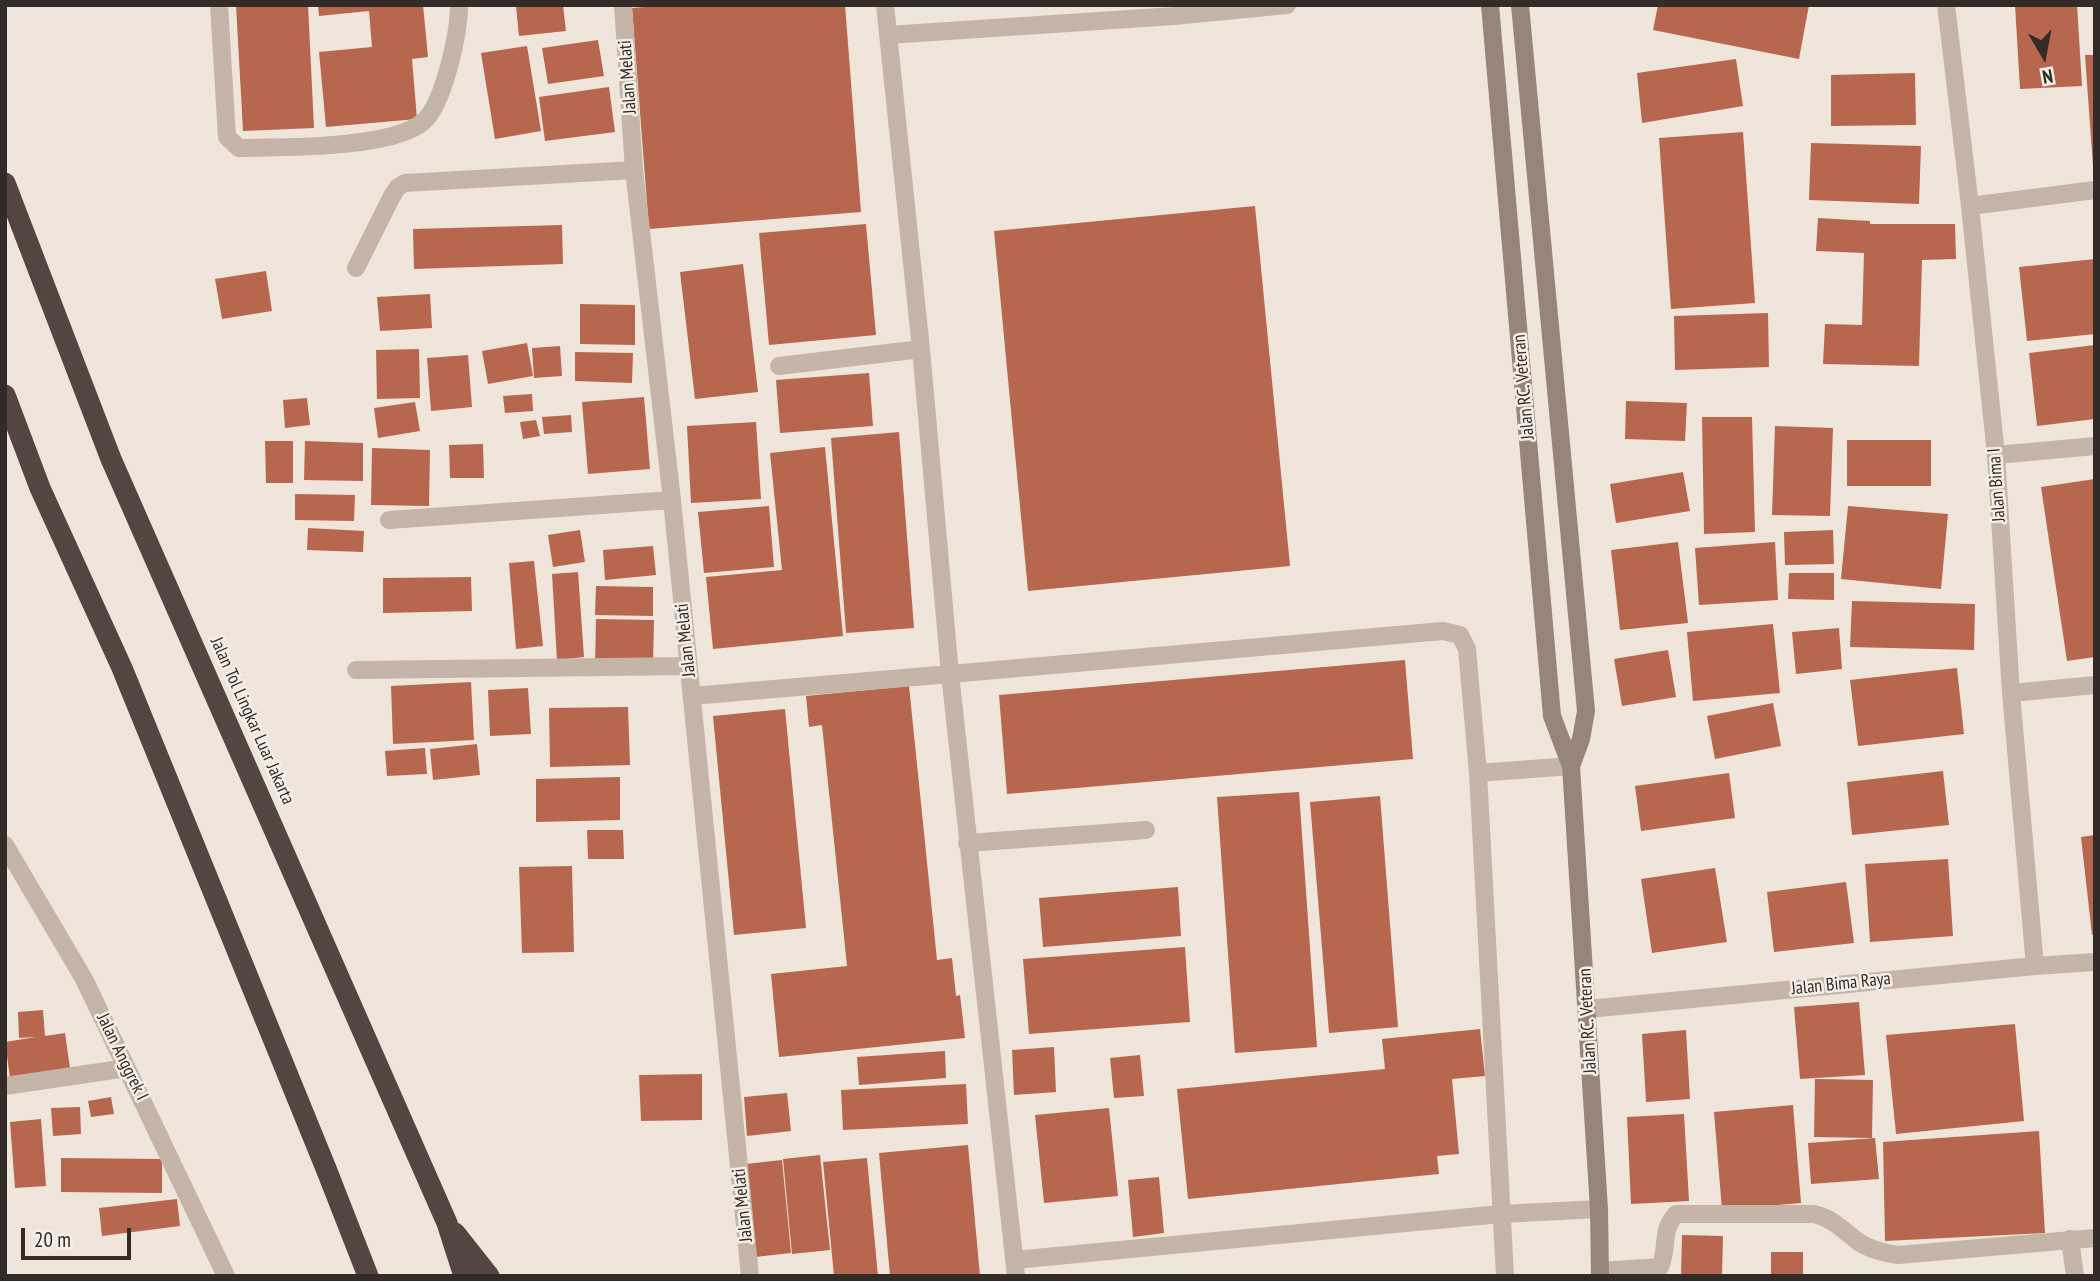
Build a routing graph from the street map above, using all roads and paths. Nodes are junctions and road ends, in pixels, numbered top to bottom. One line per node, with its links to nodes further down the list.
1 (219, 5): 2 (street)
2 (458, 5)
3 (623, 5): 11 (street, Jalan Melati)
4 (885, 5): 10 (street)
5 (1287, 5): 7 (street)
6 (1947, 5): 16 (street, Jalan Bima I)
7 (1173, 11): 10 (street)
8 (1520, 11): 9 (main road); 12 (main road, Jalan RC. Veteran)
9 (1491, 14): 14 (main road, Jalan RC. Veteran)
10 (888, 35): 18 (street)
11 (634, 170): 17 (street); 23 (street, Jalan Melati)
12 (1536, 179): 14 (main road); 31 (main road, Jalan RC. Veteran)
13 (5, 183): 43 (highway, Jalan Tol Lingkar Luar Jakarta)
14 (1506, 183): 31 (main road, Jalan RC. Veteran)
15 (2095, 190): 16 (street)
16 (1970, 206): 22 (street, Jalan Bima I)
17 (356, 268)
18 (921, 349): 19 (street); 27 (street)
19 (779, 366)
20 (5, 395): 49 (highway)
21 (2095, 446): 22 (street)
22 (1996, 455): 29 (street, Jalan Bima I)
23 (672, 500): 24 (street); 25 (street, Jalan Melati)
24 (389, 520)
25 (688, 666): 26 (street); 30 (street, Jalan Melati)
26 (356, 670)
27 (950, 674): 30 (street); 32 (street); 34 (street)
28 (2095, 685): 29 (street)
29 (2011, 693): 37 (street, Jalan Bima I)
30 (692, 696): 52 (street, Jalan Melati)
31 (1571, 766): 32 (street); 38 (main road, Jalan RC. Veteran)
32 (1478, 773): 42 (street)
33 (1146, 830): 34 (street)
34 (967, 843): 46 (street)
35 (5, 845): 39 (street, Jalan Anggrek I)
36 (2095, 962): 37 (street, Jalan Bima Raya)
37 (2035, 966): 38 (street, Jalan Bima Raya)
38 (1588, 1009): 41 (main road, Jalan RC. Veteran)
39 (127, 1068): 40 (street); 48 (street, Jalan Anggrek I)
40 (5, 1086)
41 (1599, 1209): 42 (street); 47 (main road, Jalan RC. Veteran)
42 (1501, 1214): 46 (street); 53 (street)
43 (447, 1223): 50 (highway, Jalan Tol Lingkar Luar Jakarta); 51 (highway)
44 (2095, 1238): 45 (street)
45 (2070, 1239): 47 (street); 54 (street)
46 (1015, 1268)
47 (1600, 1273)
48 (226, 1276)
49 (368, 1276)
50 (464, 1276)
51 (489, 1276)
52 (750, 1276)
53 (1505, 1276)
54 (2075, 1276)

